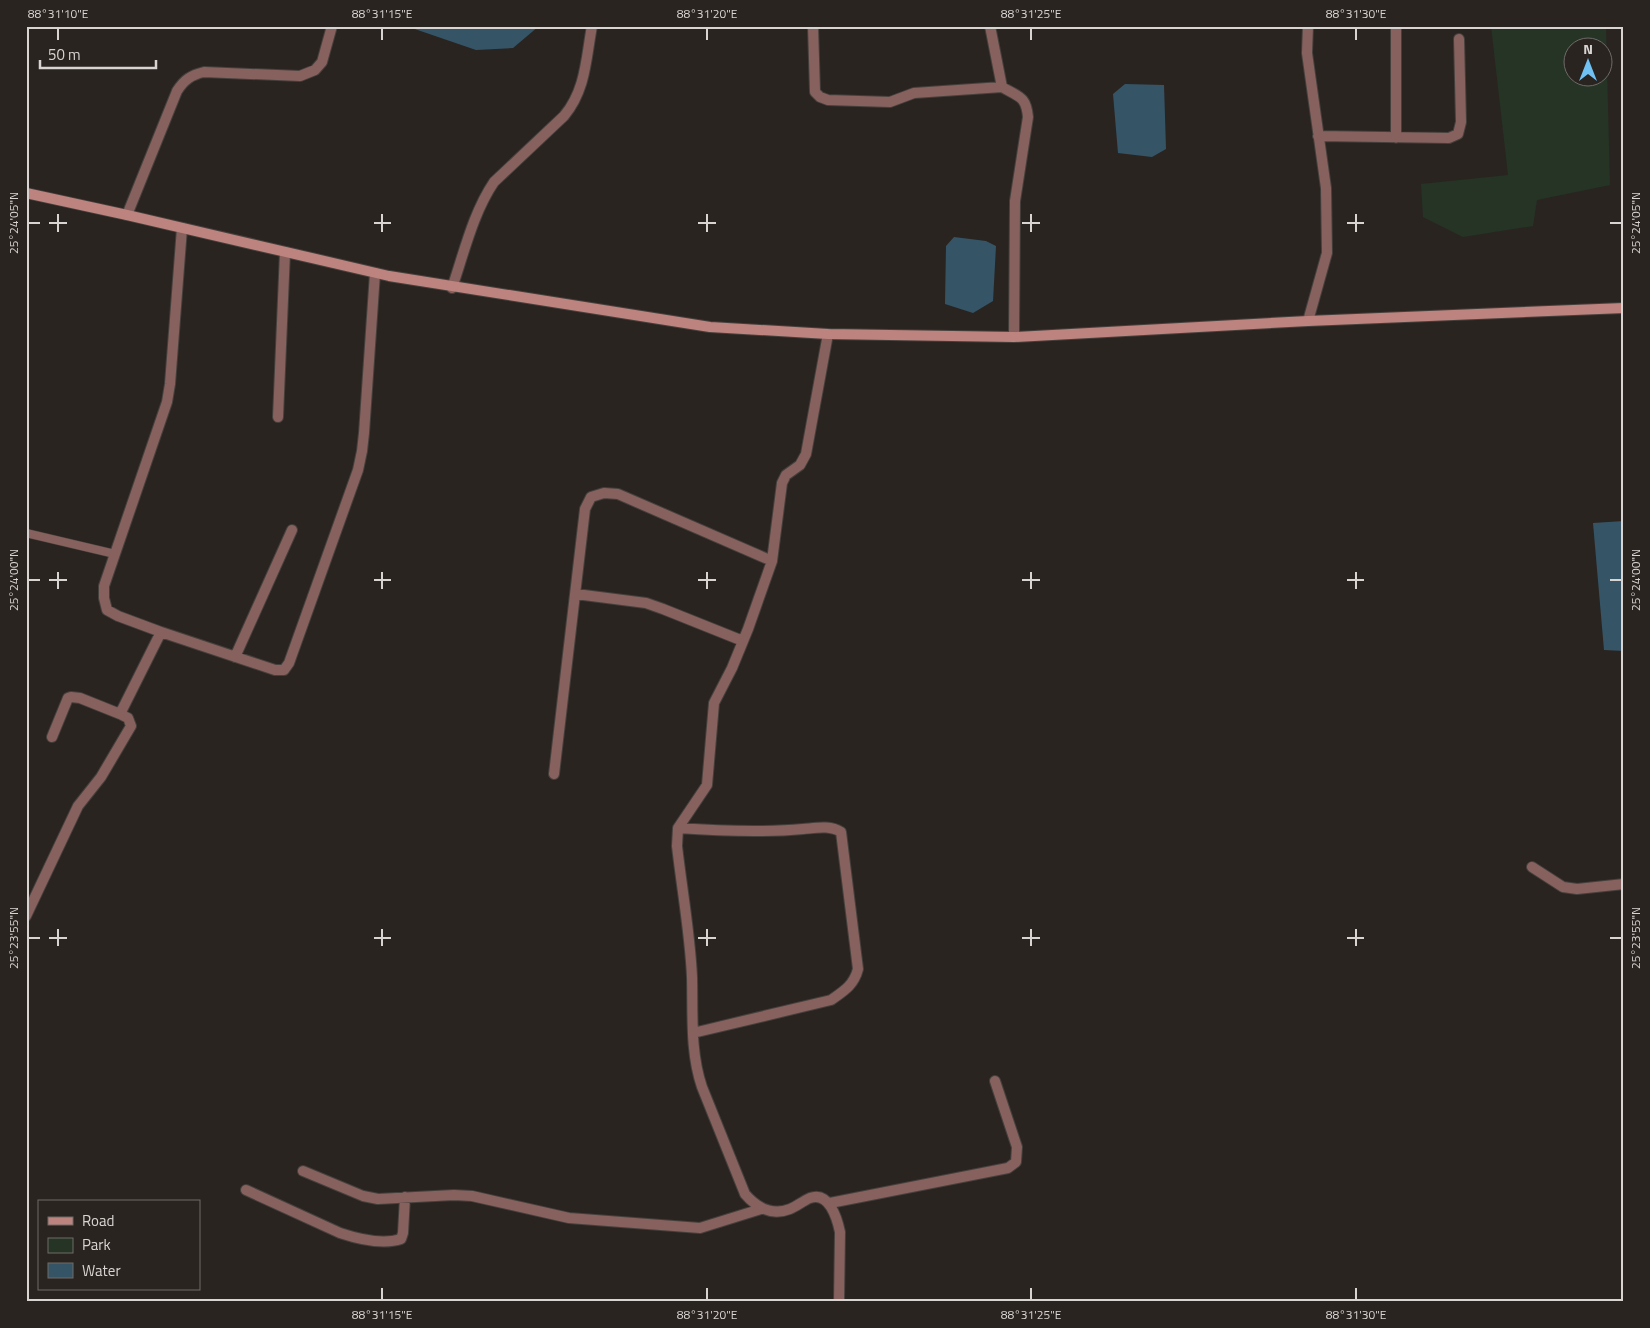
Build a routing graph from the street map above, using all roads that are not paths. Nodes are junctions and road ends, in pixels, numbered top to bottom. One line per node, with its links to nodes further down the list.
1 (332, 26): 12 (street)
2 (592, 26): 16 (street)
3 (813, 26): 8 (street)
4 (990, 26): 8 (street)
5 (1308, 26): 9 (street)
6 (1396, 26): 10 (street)
7 (1460, 39): 10 (street)
8 (1002, 87): 20 (street)
9 (1318, 136): 10 (street); 18 (street)
10 (1396, 138)
11 (26, 193): 12 (street)
12 (127, 215): 13 (street)
13 (182, 228): 14 (street); 24 (street)
14 (285, 252): 15 (street); 21 (street)
15 (375, 273): 16 (street); 29 (street)
16 (452, 288): 19 (street)
17 (1624, 308): 18 (street)
18 (1308, 321): 20 (street)
19 (828, 334): 20 (street); 25 (street)
20 (1014, 338)
21 (278, 417)
22 (292, 530): 29 (street)
23 (26, 533): 24 (lane)
24 (115, 554): 27 (street)
25 (772, 561): 26 (street); 28 (street)
26 (576, 594): 28 (street); 32 (street)
27 (161, 632): 29 (street); 30 (street)
28 (743, 642): 33 (street)
29 (235, 657)
30 (120, 714): 31 (street); 36 (street)
31 (52, 737)
32 (554, 774)
33 (678, 828): 37 (street); 37 (street)
34 (1532, 866): 35 (street)
35 (1624, 884)
36 (26, 916)
37 (693, 1033): 43 (street)
38 (995, 1081): 42 (street)
39 (303, 1171): 41 (street)
40 (246, 1190): 41 (street)
41 (405, 1197): 43 (street)
42 (830, 1203): 43 (street); 44 (street)
43 (761, 1209)
44 (839, 1302)

